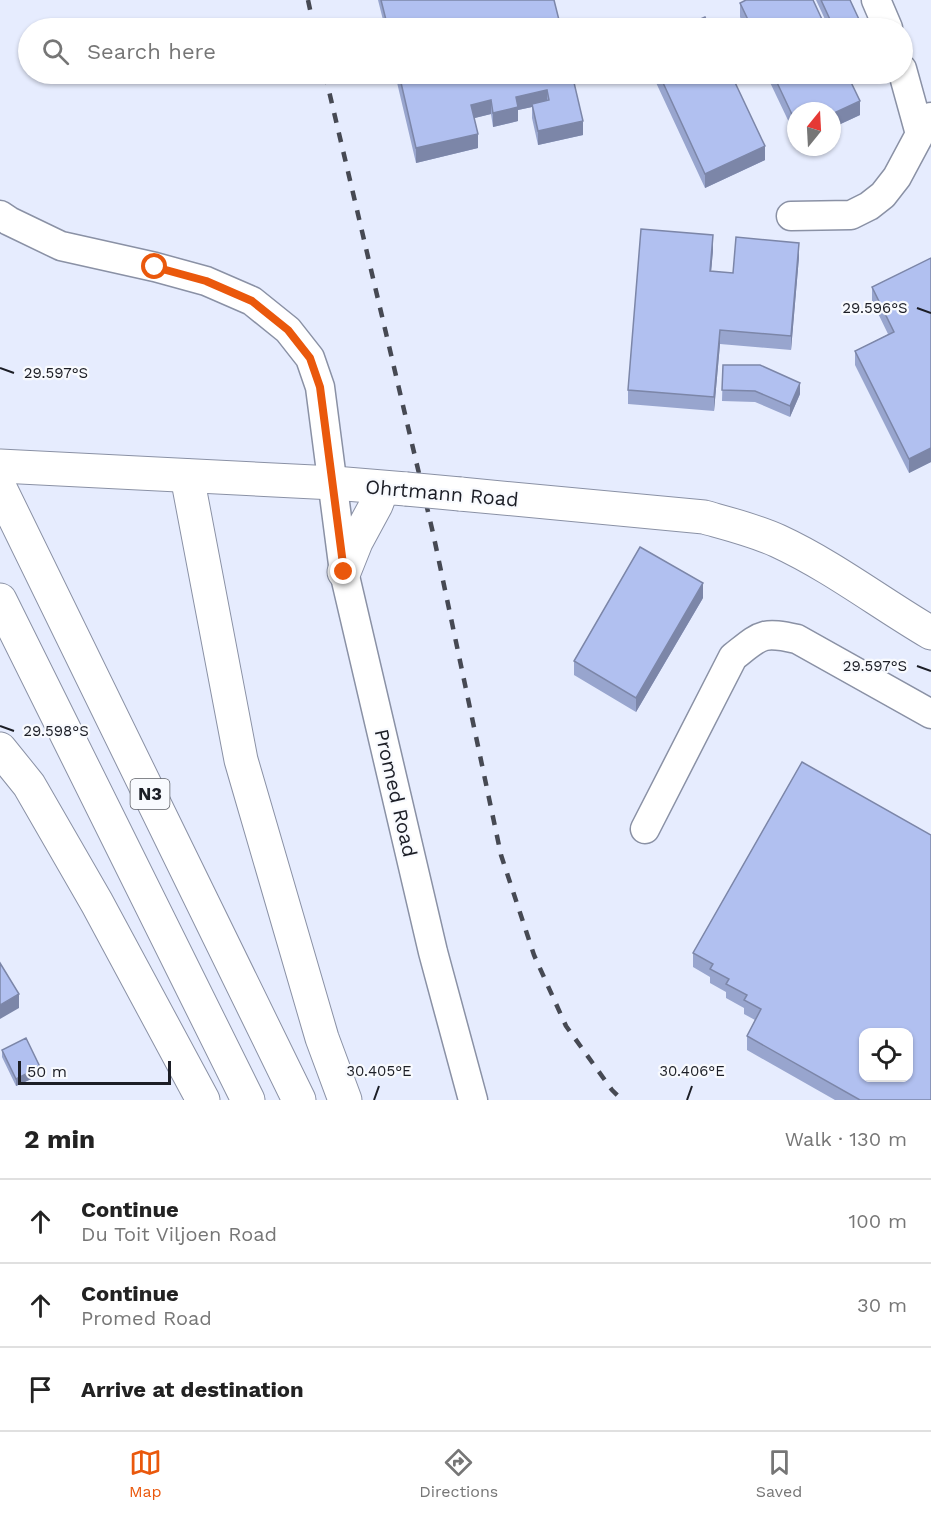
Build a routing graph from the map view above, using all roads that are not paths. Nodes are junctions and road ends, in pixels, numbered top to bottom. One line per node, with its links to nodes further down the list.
1 (876, 0): 2 (street)
2 (884, 18)
3 (909, 84): 4 (street)
4 (926, 125): 6 (street)
5 (0, 215): 9 (street, Promed Road)
6 (791, 216)
7 (0, 466): 8 (main road, Ohrtmann Road)
8 (188, 476): 9 (main road, Ohrtmann Road); 23 (main road)
9 (334, 483): 11 (main road, Ohrtmann Road); 12 (street, Promed Road)
10 (0, 488): 22 (main road, N3)
11 (394, 488): 12 (main road); 13 (main road, Ohrtmann Road, bridge)
12 (344, 572): 24 (street, Promed Road)
13 (836, 573): 15 (main road, Ohrtmann Road); 16 (main road, Ohrtmann Road)
14 (0, 600): 21 (main road, N3)
15 (931, 614)
16 (931, 633)
17 (931, 714): 19 (street)
18 (0, 749): 20 (main road)
19 (645, 829)
20 (203, 1100)
21 (248, 1100)
22 (299, 1100)
23 (345, 1100)
24 (473, 1100)

